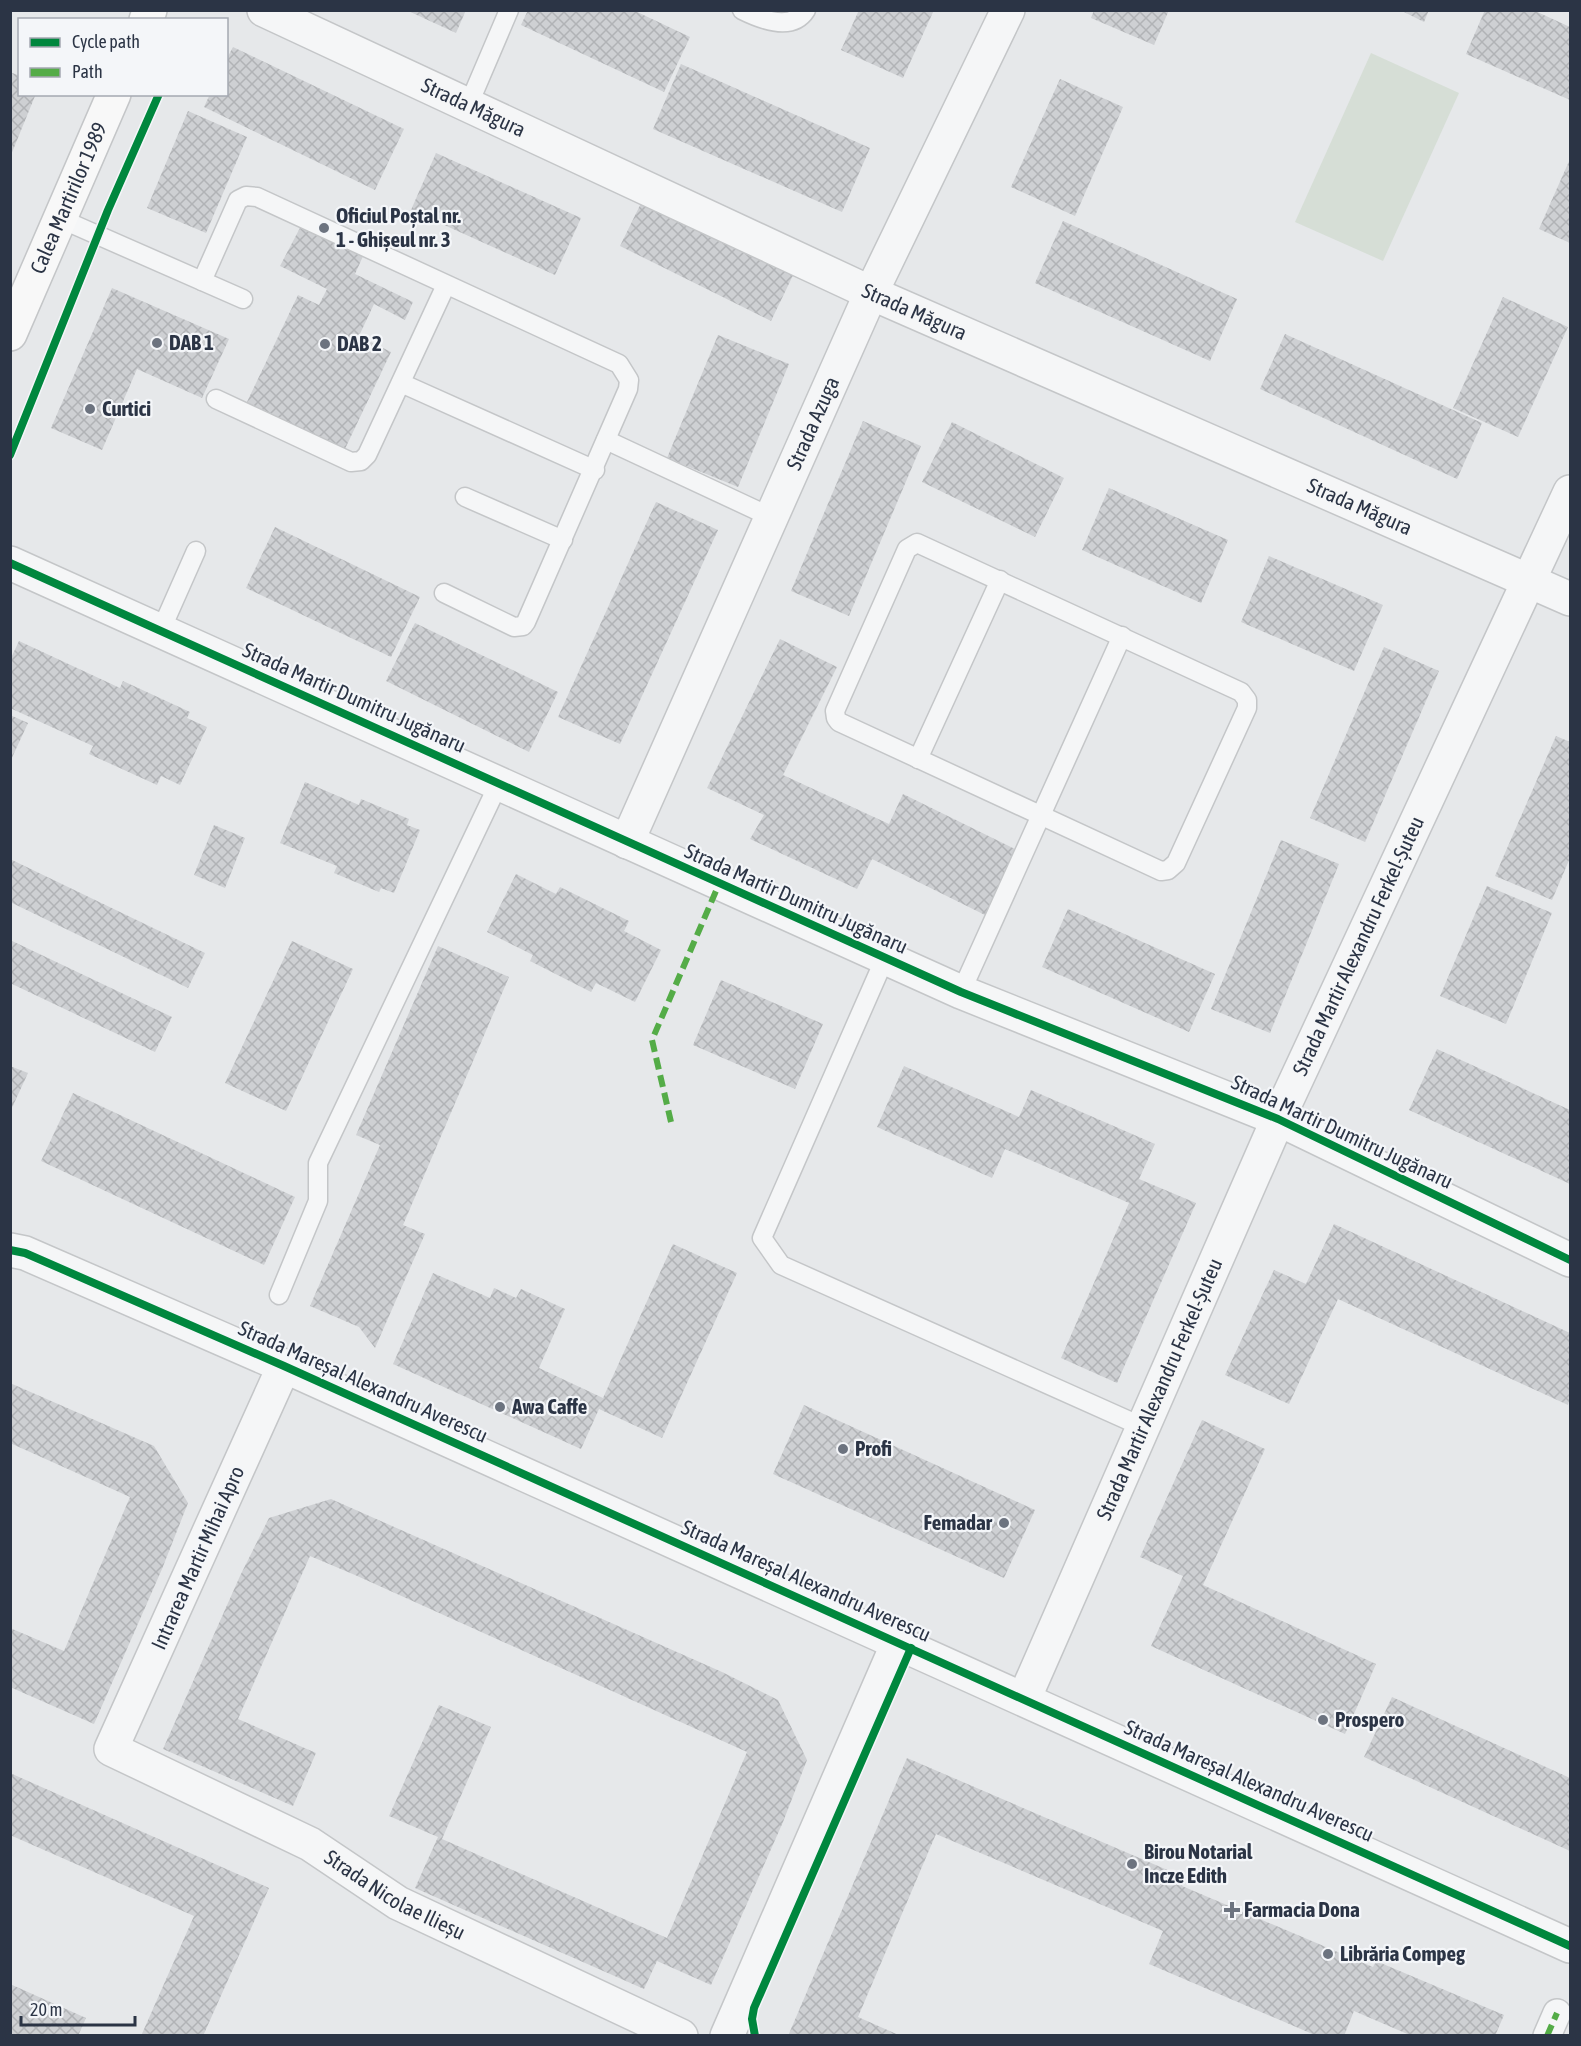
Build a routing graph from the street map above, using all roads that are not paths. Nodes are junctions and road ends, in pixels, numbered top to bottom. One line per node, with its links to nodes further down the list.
1 (264, 10): 7 (street, Strada Măgura)
2 (509, 10): 7 (lane)
3 (742, 10): 4 (lane)
4 (806, 10)
5 (1008, 10): 11 (street, Strada Azuga)
6 (113, 96): 8 (main road, Calea Martirilor 1989)
7 (468, 105): 11 (street, Strada Măgura)
8 (61, 219): 9 (lane); 13 (main road, Calea Martirilor 1989)
9 (202, 281): 10 (lane); 12 (lane)
10 (446, 285): 14 (lane); 16 (lane)
11 (871, 293): 20 (street, Strada Azuga); 25 (street, Strada Măgura)
12 (243, 299)
13 (10, 334)
14 (401, 383): 15 (lane); 17 (lane)
15 (216, 399)
16 (606, 440): 17 (lane); 20 (lane)
17 (594, 470): 21 (lane)
18 (1570, 492): 25 (street, Strada Martir Alexandru Ferkel-Șuteu)
19 (465, 497): 21 (lane)
20 (771, 517): 33 (street, Strada Azuga)
21 (563, 540): 26 (lane)
22 (196, 551): 28 (lane)
23 (10, 563): 28 (street, Strada Martir Dumitru Jugănaru)
24 (1000, 580): 29 (lane); 30 (lane); 30 (lane)
25 (1530, 580): 27 (street, Strada Măgura); 36 (street, Strada Martir Alexandru Ferkel-Șuteu)
26 (444, 593)
27 (1570, 599)
28 (161, 630): 31 (street, Strada Martir Dumitru Jugănaru)
29 (1122, 636): 32 (lane); 32 (lane)
30 (918, 759): 32 (lane)
31 (499, 783): 33 (street, Strada Martir Dumitru Jugănaru); 39 (lane)
32 (1041, 816): 35 (lane)
33 (627, 842): 34 (street, Strada Martir Dumitru Jugănaru)
34 (885, 958): 35 (street, Strada Martir Dumitru Jugănaru); 41 (lane)
35 (960, 992): 36 (street, Strada Martir Dumitru Jugănaru)
36 (1278, 1119): 38 (street, Strada Martir Dumitru Jugănaru); 41 (street, Strada Martir Alexandru Ferkel-Șuteu)
37 (15, 1248): 40 (street, Strada Mareșal Alexandru Averescu)
38 (1570, 1260)
39 (279, 1295)
40 (284, 1366): 42 (street, Strada Mareșal Alexandru Averescu); 44 (street, Intrarea Martir Mihai Apro)
41 (1143, 1427): 43 (street, Strada Martir Alexandru Ferkel-Șuteu)
42 (898, 1643): 43 (street, Strada Mareșal Alexandru Averescu); 47 (street)
43 (1024, 1699): 45 (street, Strada Mareșal Alexandru Averescu)
44 (111, 1749): 46 (street, Strada Nicolae Ilieșu)
45 (1570, 1946)
46 (681, 2036)
47 (727, 2036)

